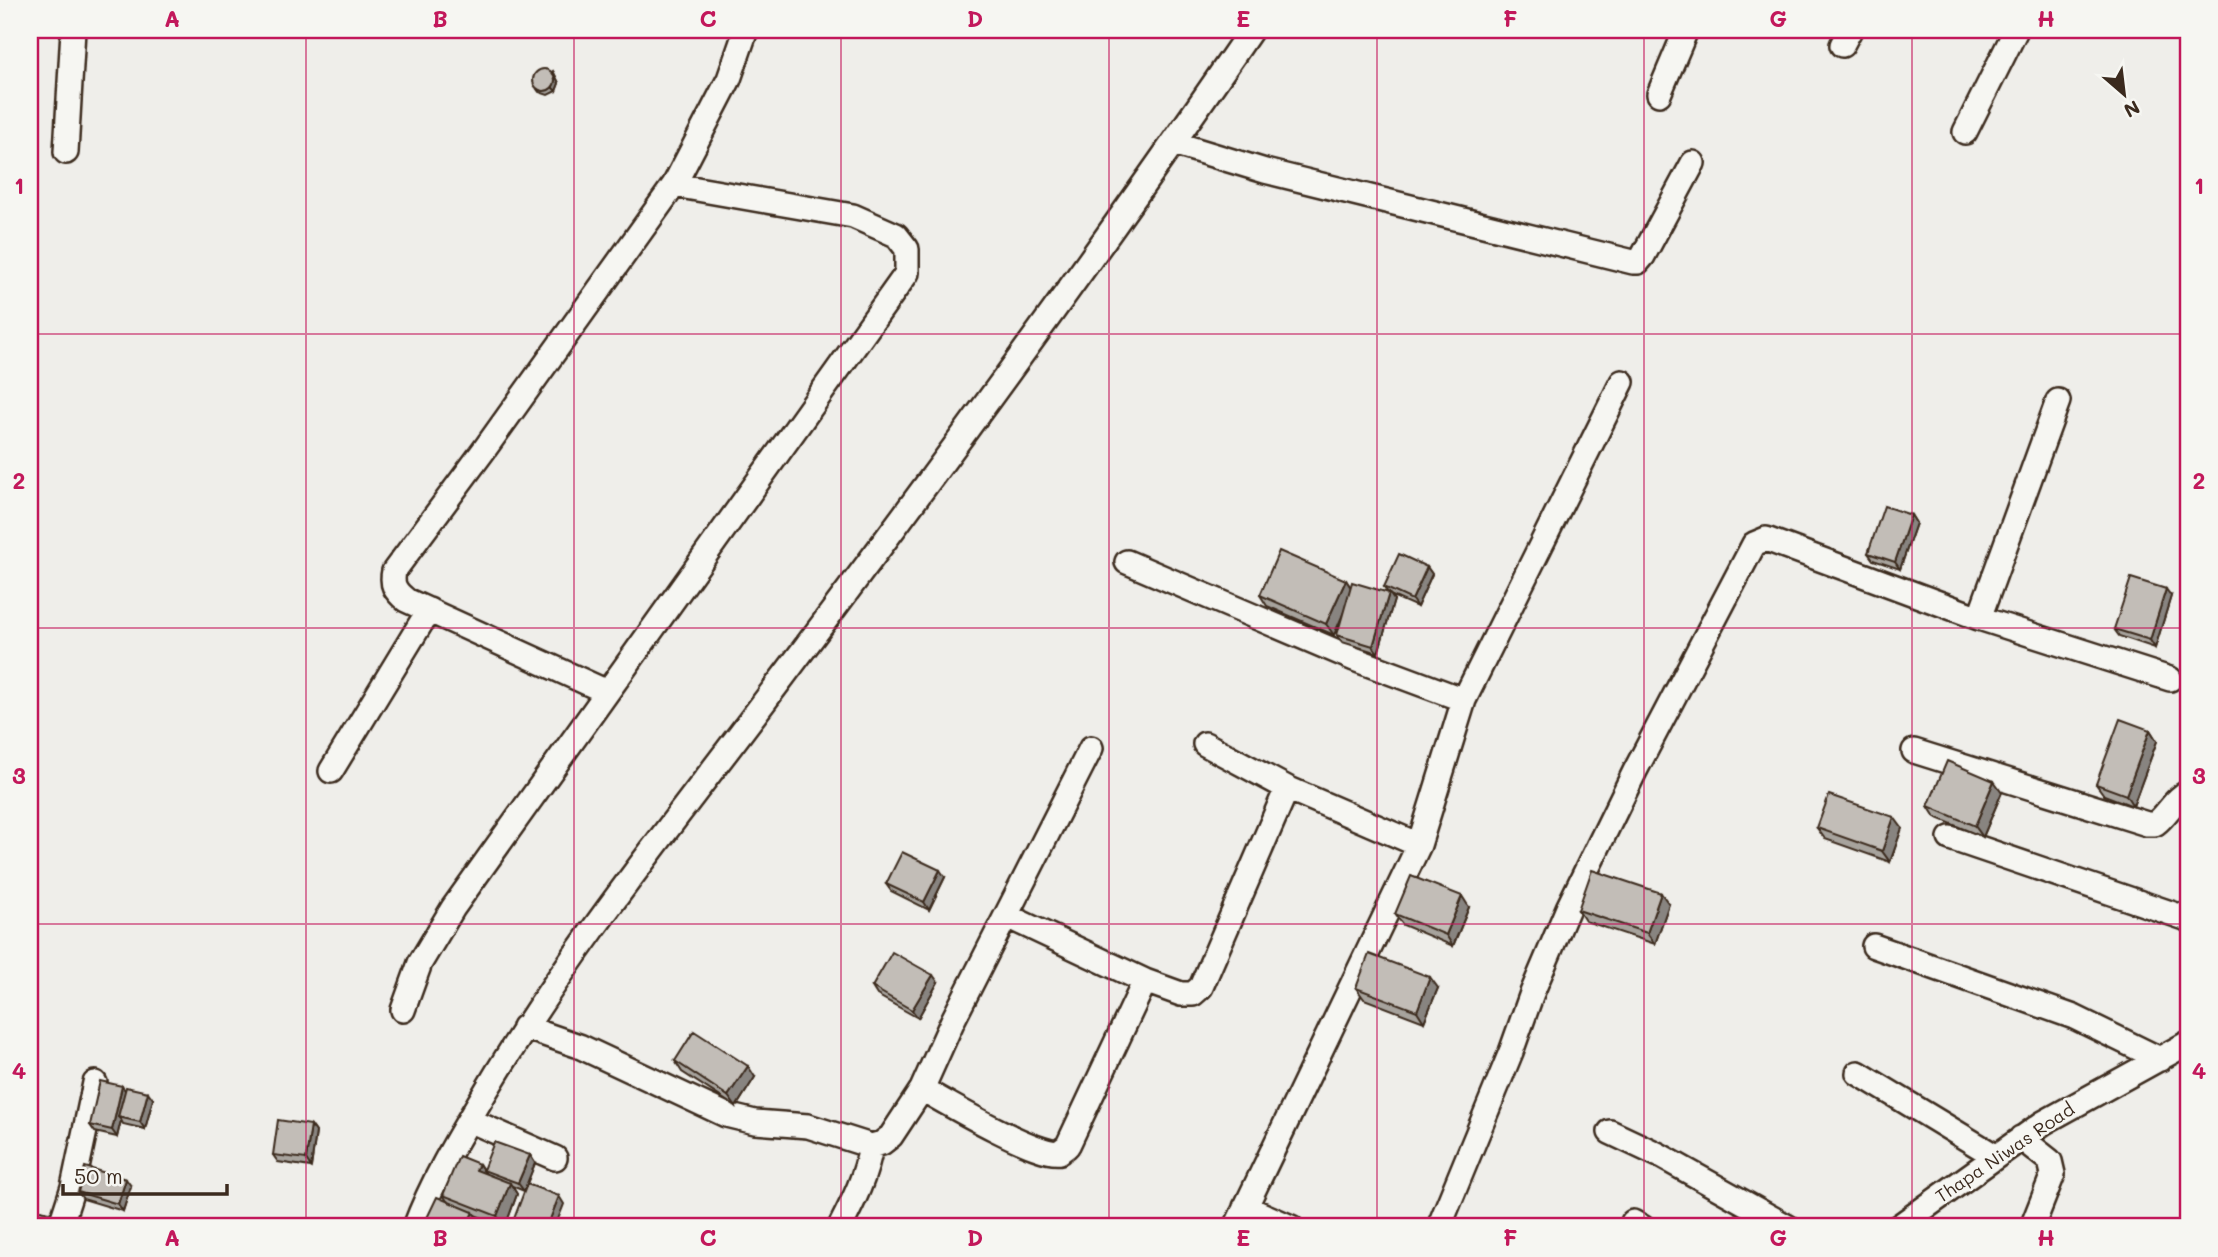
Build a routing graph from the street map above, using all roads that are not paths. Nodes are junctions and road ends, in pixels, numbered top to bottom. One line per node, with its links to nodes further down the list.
1 (73, 30): 9 (street)
2 (746, 30): 11 (street)
3 (1251, 30): 8 (street)
4 (1686, 30): 6 (street)
5 (2016, 30): 7 (street)
6 (1659, 94)
7 (1965, 132)
8 (1173, 143): 10 (street); 33 (street)
9 (66, 152)
10 (1693, 163)
11 (674, 185): 15 (street); 18 (street)
12 (1622, 382): 19 (street)
13 (2058, 401): 16 (street)
14 (1127, 562): 19 (street)
15 (429, 610): 18 (street); 23 (street)
16 (1979, 618): 17 (street); 51 (street)
17 (2170, 680)
18 (607, 692): 32 (street)
19 (1464, 700): 27 (street)
20 (1205, 744): 24 (street)
21 (1091, 748): 28 (street)
22 (1914, 751): 25 (street)
23 (331, 771)
24 (1287, 788): 27 (street); 31 (street)
25 (2188, 792)
26 (1950, 838): 29 (street)
27 (1419, 845): 45 (street)
28 (1007, 916): 31 (street); 38 (street)
29 (2188, 919)
30 (1874, 946): 35 (street)
31 (1144, 981): 38 (street)
32 (403, 1010)
33 (524, 1027): 39 (street); 42 (street)
34 (2188, 1043): 35 (street, Thapa Niwas Road)
35 (2160, 1059): 41 (street, Thapa Niwas Road)
36 (1858, 1073): 43 (street)
37 (95, 1083): 47 (street)
38 (922, 1089): 42 (street)
39 (469, 1120): 44 (street); 48 (street)
40 (1610, 1132): 52 (street)
41 (2021, 1138): 43 (street, Thapa Niwas Road); 54 (street)
42 (871, 1146): 49 (street)
43 (1995, 1156): 53 (street, Thapa Niwas Road)
44 (555, 1158)
45 (1241, 1217): 50 (street)
46 (30, 1221): 47 (street)
47 (59, 1227)
48 (415, 1227)
49 (840, 1227)
50 (1291, 1227)
51 (1439, 1227)
52 (1788, 1227)
53 (1898, 1227)
54 (2032, 1227)

